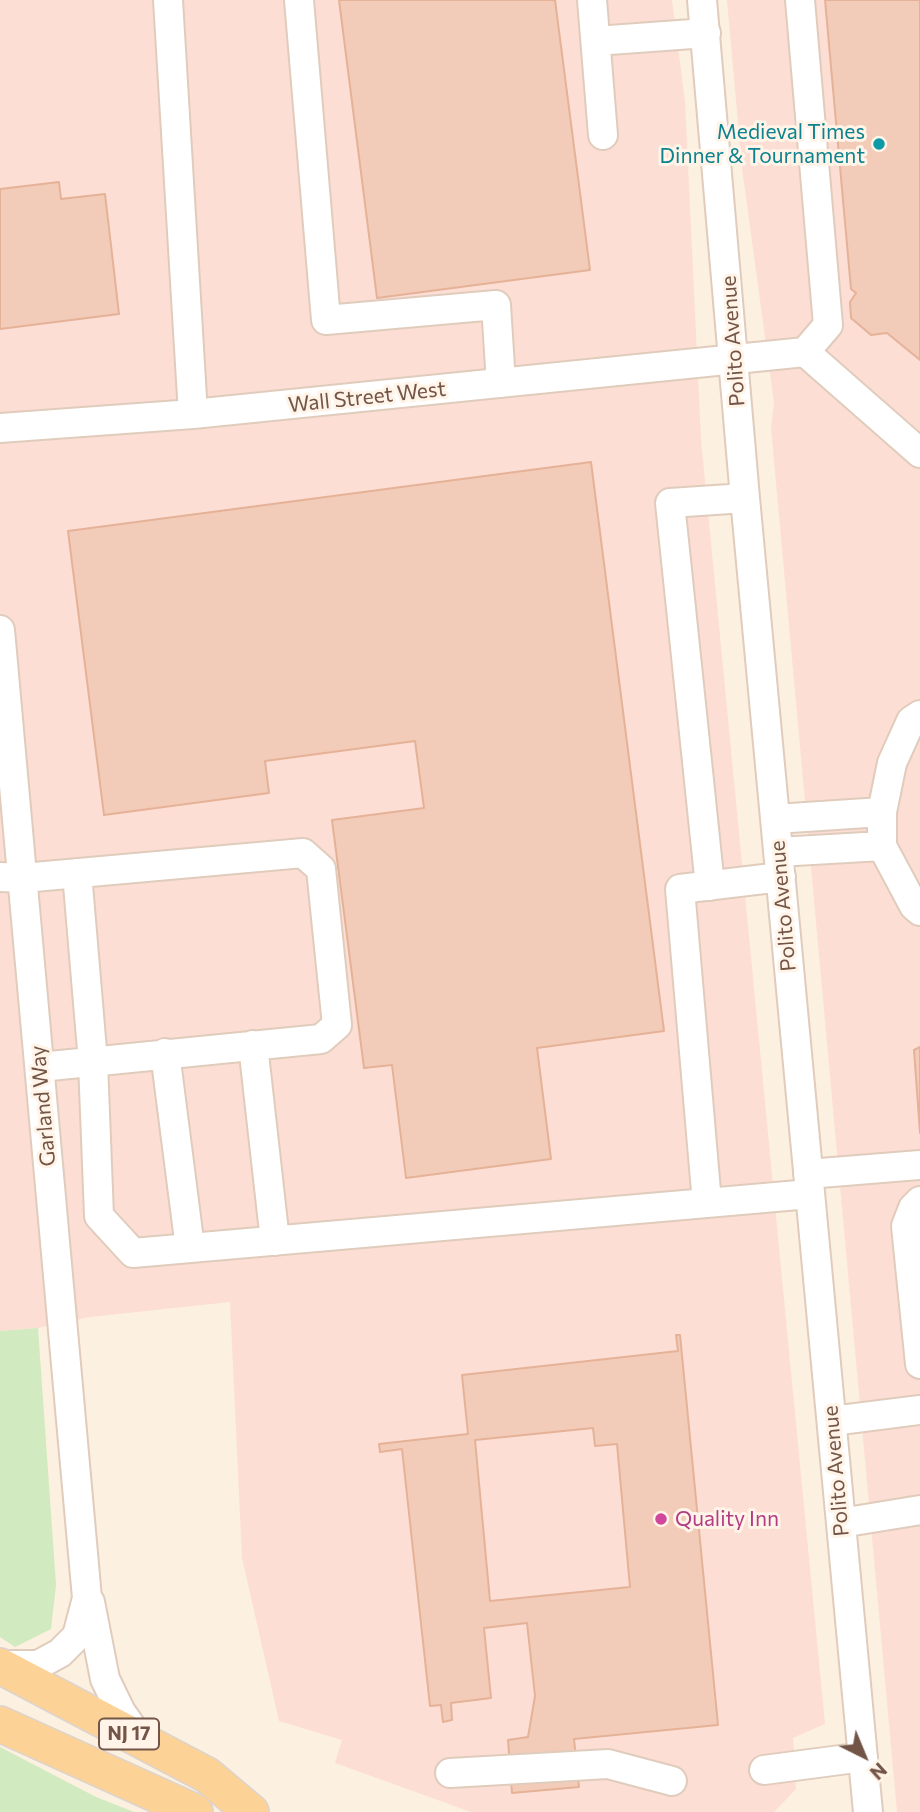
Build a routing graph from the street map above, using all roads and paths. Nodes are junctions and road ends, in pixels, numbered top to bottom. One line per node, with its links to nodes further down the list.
1 (167, 0): 12 (street)
2 (299, 0): 11 (street)
3 (592, 0): 7 (street)
4 (702, 0): 6 (street, Polito Avenue)
5 (800, 0): 9 (street)
6 (706, 33): 7 (street); 10 (street, Polito Avenue)
7 (596, 41): 8 (street)
8 (603, 135)
9 (805, 352): 10 (street, Wall Street West); 14 (street)
10 (733, 360): 11 (street, Wall Street West); 15 (street, Polito Avenue)
11 (501, 383): 12 (street, Wall Street West)
12 (193, 414): 13 (street, Wall Street West)
13 (0, 428)
14 (920, 453)
15 (745, 498): 19 (street, Polito Avenue); 24 (street)
16 (0, 630): 23 (street, Garland Way)
17 (920, 715): 18 (street)
18 (882, 812): 19 (street); 20 (street)
19 (775, 819): 21 (street, Polito Avenue)
20 (882, 846): 21 (street); 25 (street)
21 (780, 864): 24 (street); 31 (street, Polito Avenue)
22 (77, 873): 23 (street); 26 (street); 28 (street)
23 (11, 877): 29 (street, Garland Way)
24 (710, 886): 33 (street)
25 (920, 911)
26 (253, 1045): 27 (street); 34 (street)
27 (165, 1053): 28 (street); 35 (street)
28 (93, 1062): 29 (street); 35 (street)
29 (40, 1067): 41 (street, Garland Way)
30 (920, 1165): 31 (street)
31 (809, 1184): 33 (street); 38 (street, Polito Avenue)
32 (920, 1201): 36 (street)
33 (707, 1203): 34 (street)
34 (275, 1241): 35 (street)
35 (190, 1248)
36 (920, 1364)
37 (920, 1410): 38 (street)
38 (832, 1421): 40 (street, Polito Avenue)
39 (920, 1510): 40 (street)
40 (841, 1523): 45 (street, Polito Avenue)
41 (86, 1583): 42 (street, Garland Way); 44 (street, Garland Way)
42 (0, 1665): 44 (main road, NJ 17)
43 (0, 1724): 49 (main road, NJ 17)
44 (141, 1740): 50 (main road, NJ 17)
45 (863, 1757): 46 (street); 51 (street, Polito Avenue)
46 (764, 1770)
47 (450, 1773): 48 (street)
48 (672, 1781)
49 (195, 1812)
50 (251, 1812)
51 (868, 1812)

